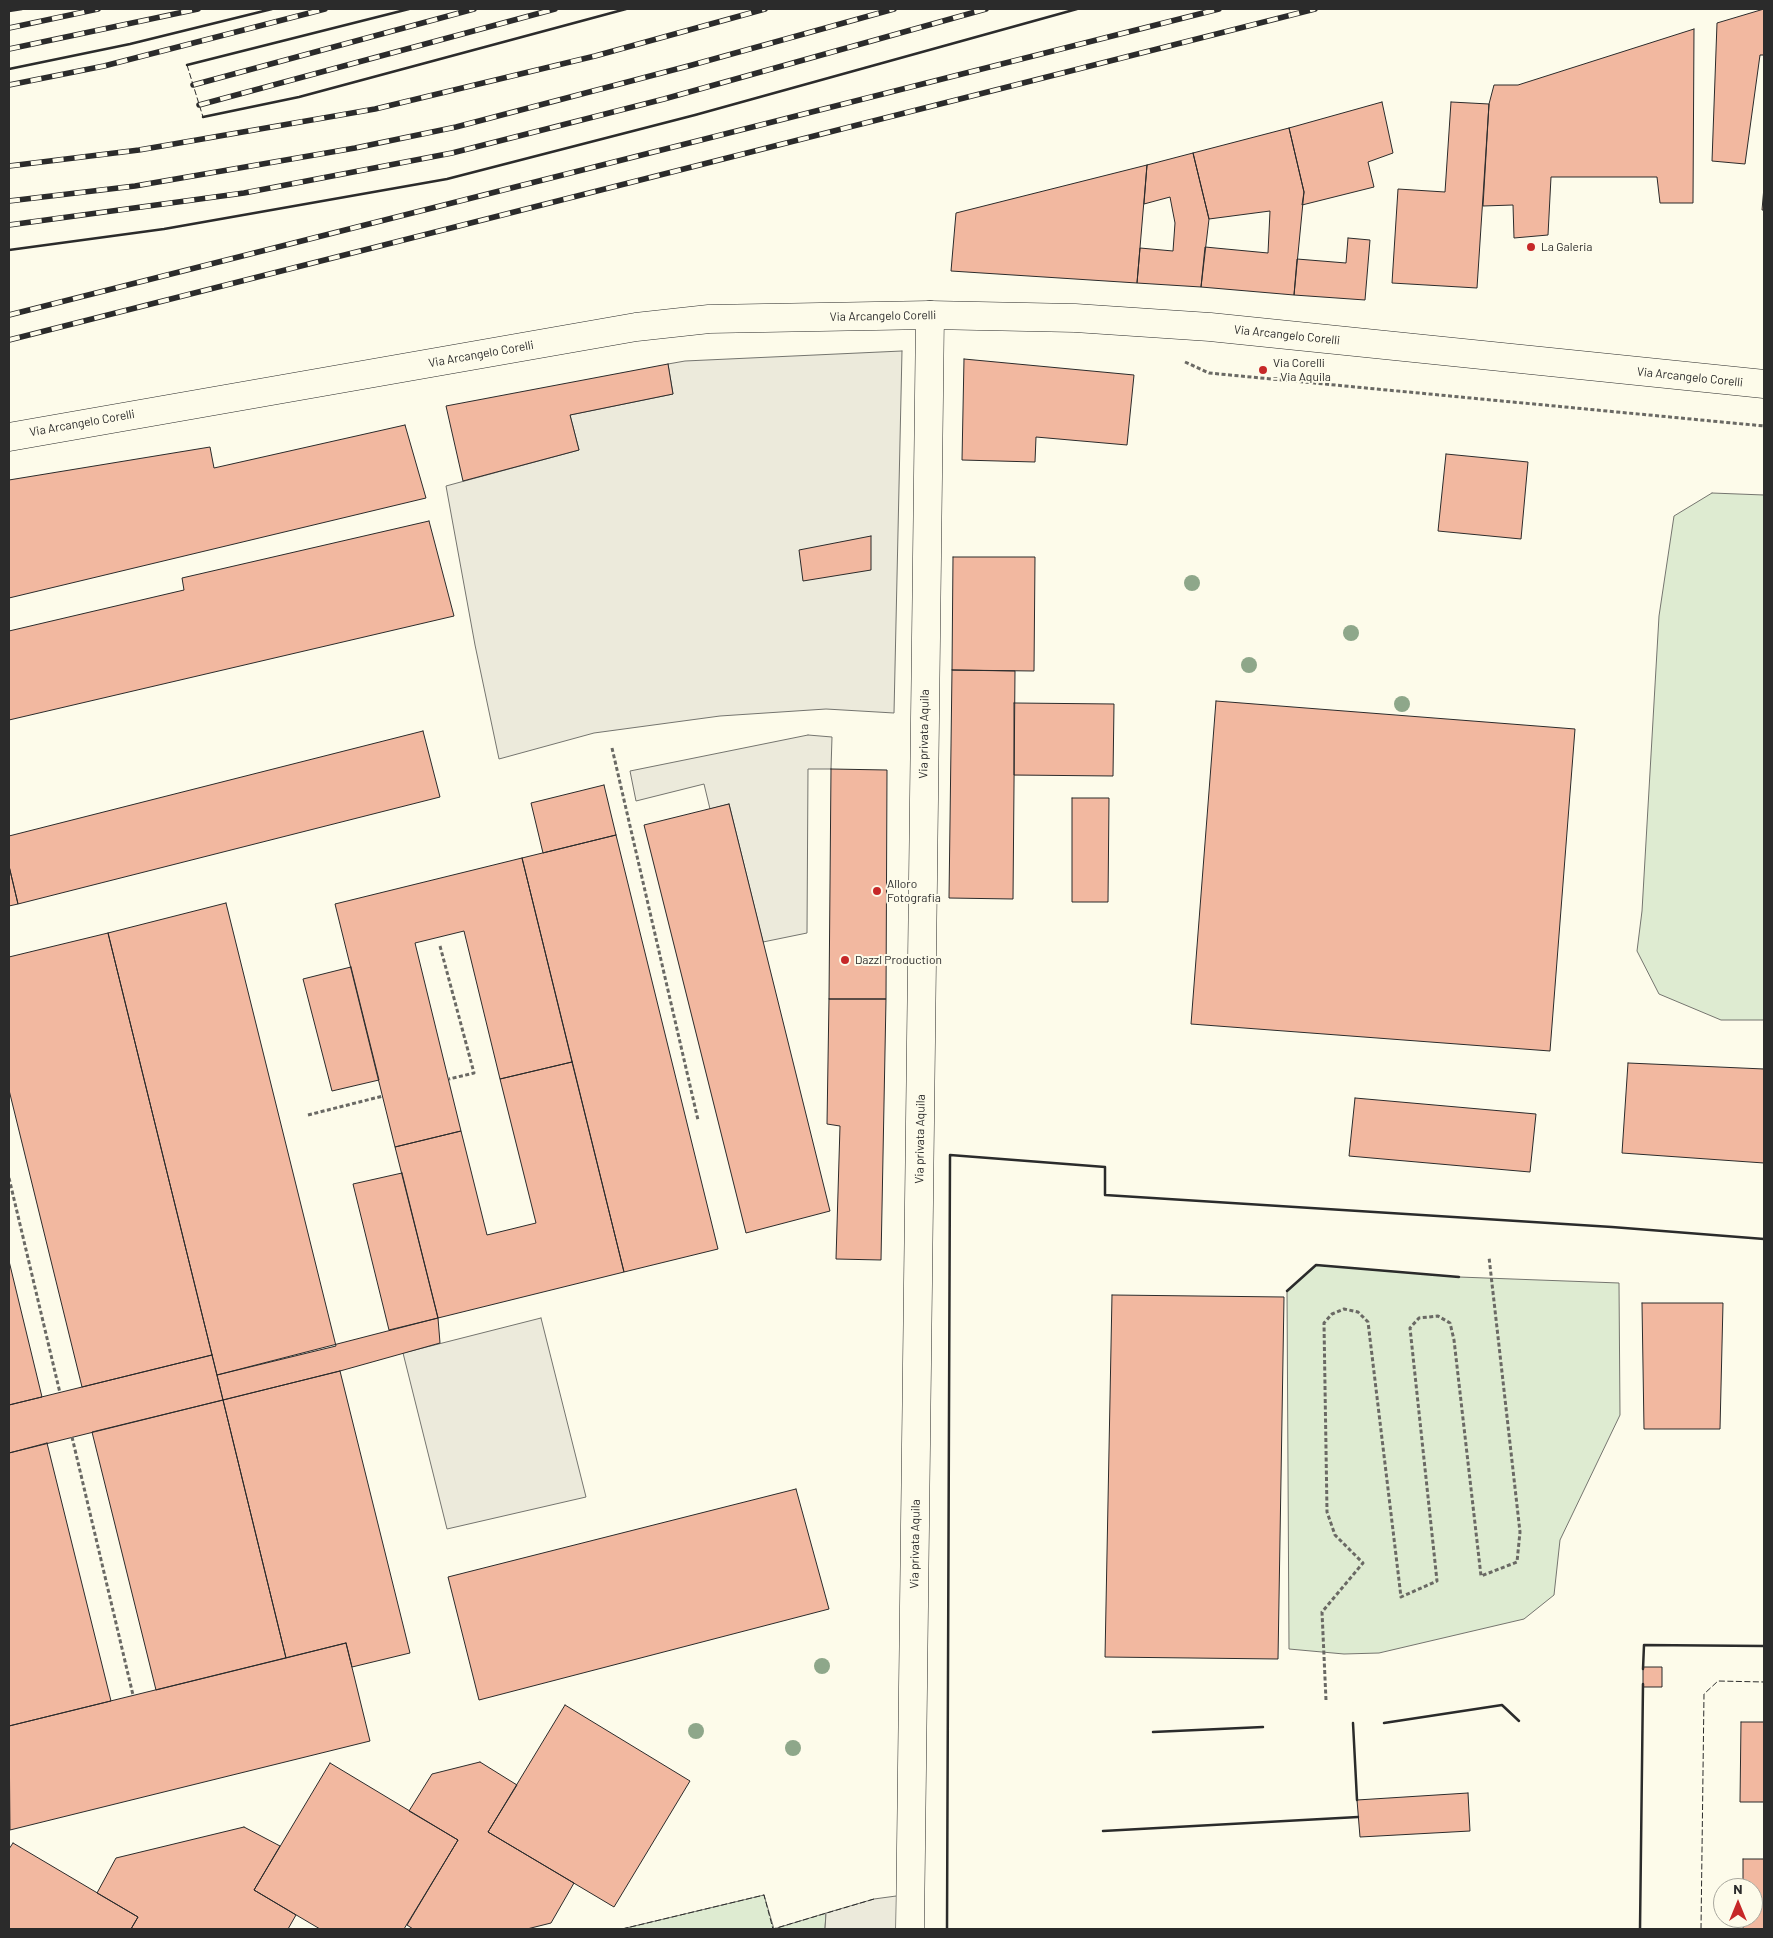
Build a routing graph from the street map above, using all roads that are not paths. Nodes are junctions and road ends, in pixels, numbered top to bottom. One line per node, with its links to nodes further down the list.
1 (930, 315): 2 (street, Via Arcangelo Corelli); 3 (street, Via Arcangelo Corelli); 4 (street, Via privata Aquila)
2 (1764, 384)
3 (9, 437)
4 (910, 1929)

